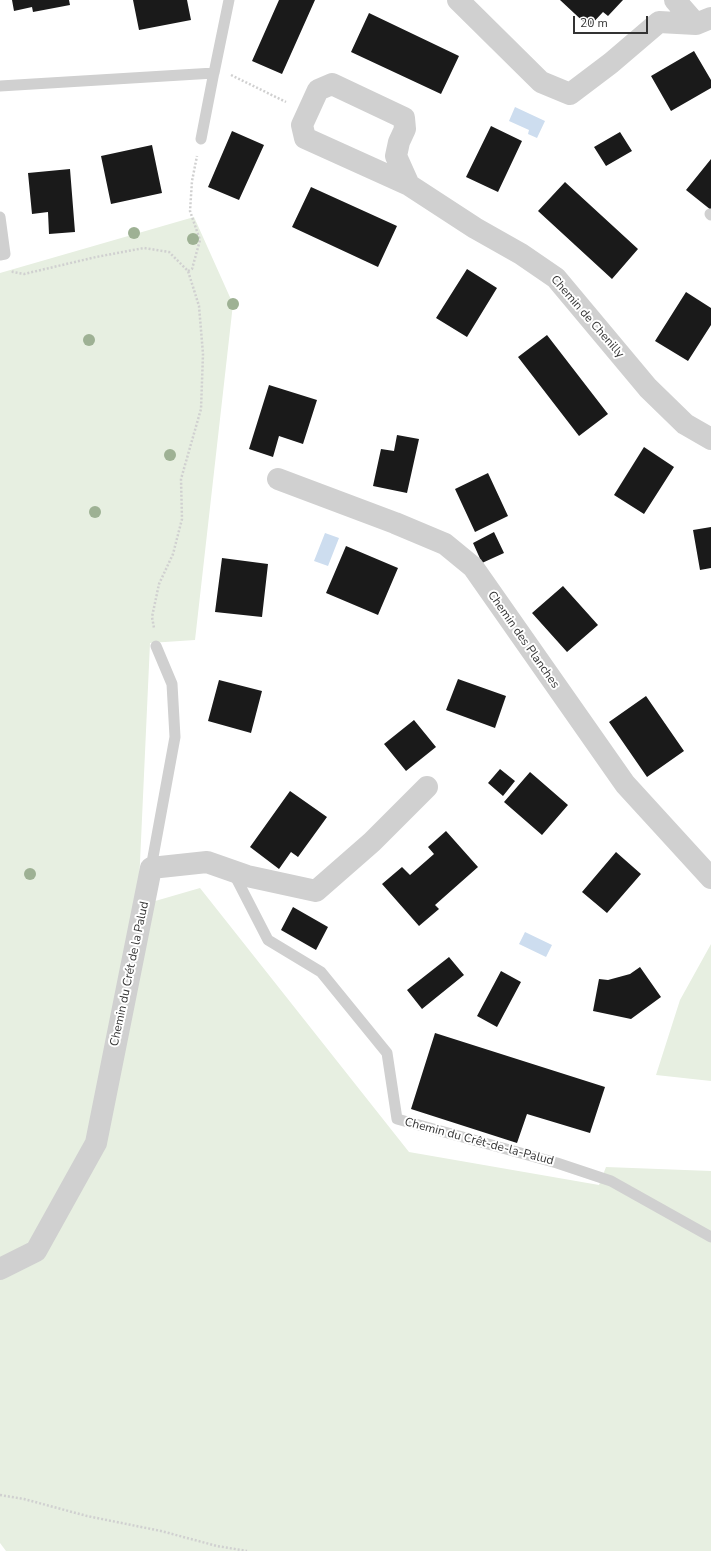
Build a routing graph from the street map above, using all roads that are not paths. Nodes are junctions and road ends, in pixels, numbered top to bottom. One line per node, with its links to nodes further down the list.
1 (229, 0): 5 (lane)
2 (458, 0): 4 (street)
3 (675, 0): 4 (street)
4 (704, 21)
5 (215, 70): 6 (lane); 7 (lane)
6 (0, 86)
7 (201, 139)
8 (409, 186): 8 (street, Chemin de Chenilly); 11 (street, Chemin de Chenilly)
9 (0, 217): 10 (lane)
10 (2, 255)
11 (711, 439)
12 (278, 479): 17 (street, Chemin des Planches)
13 (156, 646): 15 (lane, Chemin du Crét de la Palud)
14 (426, 787): 16 (street)
15 (151, 868): 16 (street); 19 (street, Chemin du Crét de la Palud)
16 (232, 870): 18 (lane, Chemin du Crêt-de-la-Palud)
17 (711, 878)
18 (711, 1237)
19 (0, 1269)

